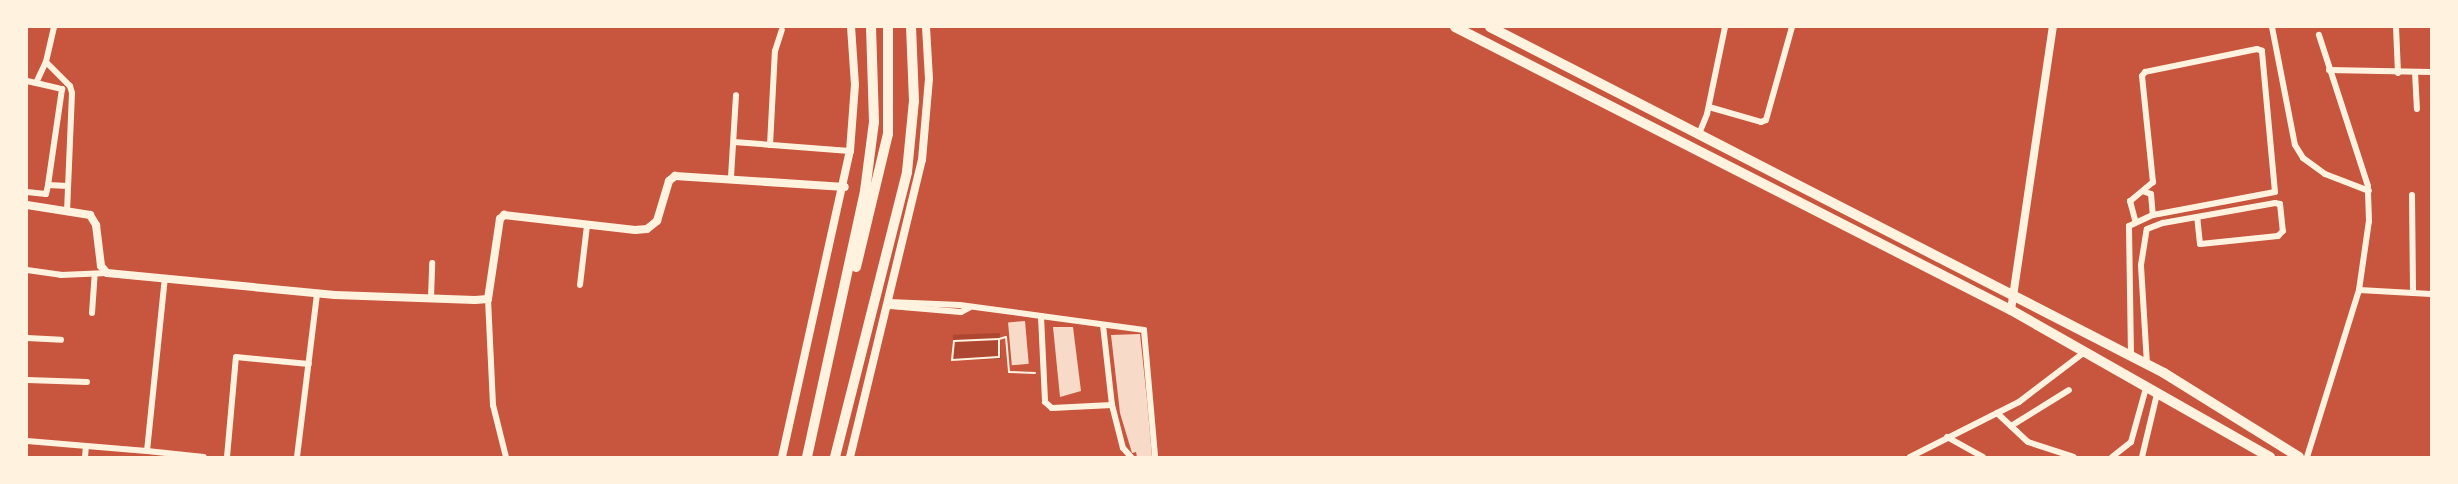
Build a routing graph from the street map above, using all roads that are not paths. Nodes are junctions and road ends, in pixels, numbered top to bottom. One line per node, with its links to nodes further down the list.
1 (54, 27): 16 (street)
2 (850, 27): 29 (street)
3 (871, 27): 61 (main road)
4 (888, 27): 61 (main road)
5 (911, 27): 88 (main road)
6 (926, 27): 57 (street)
7 (1455, 27): 58 (main road)
8 (1490, 27): 26 (main road)
9 (1725, 27): 24 (street)
10 (1792, 27): 24 (street)
11 (2053, 27): 54 (street)
12 (2272, 27): 34 (street)
13 (2396, 27): 20 (street)
14 (782, 30): 28 (street)
15 (2319, 35): 17 (street)
16 (46, 62): 22 (street); 32 (street)
17 (2329, 70): 20 (street); 34 (street)
18 (2415, 72): 19 (street); 20 (street); 25 (street)
19 (2431, 72)
20 (2398, 73)
21 (27, 81): 22 (street)
22 (36, 83): 31 (street)
23 (736, 95): 27 (street)
24 (1709, 106): 26 (street)
25 (2417, 109)
26 (1699, 134): 54 (main road)
27 (734, 142): 28 (street); 30 (street)
28 (770, 146): 29 (street)
29 (850, 151): 33 (street)
30 (731, 177): 33 (street); 43 (street)
31 (48, 185): 32 (street); 35 (street)
32 (68, 186): 39 (street)
33 (845, 186): 86 (street)
34 (2369, 191): 50 (street)
35 (27, 192)
36 (2145, 192): 40 (street); 40 (street); 42 (street)
37 (2412, 195): 51 (street)
38 (27, 205): 39 (street)
39 (67, 211): 46 (street)
40 (2153, 215): 42 (street)
41 (2197, 217): 41 (street); 68 (street)
42 (2135, 220): 66 (street)
43 (587, 225): 49 (street); 56 (street)
44 (432, 263): 55 (street)
45 (27, 270): 47 (street)
46 (107, 273): 47 (street); 48 (street)
47 (95, 274): 59 (street)
48 (165, 278): 52 (street); 80 (street)
49 (580, 285)
50 (2359, 290): 51 (street); 99 (street)
51 (2413, 293): 53 (street)
52 (317, 294): 55 (street); 67 (street)
53 (2431, 294)
54 (2014, 296): 58 (street); 66 (main road)
55 (431, 298): 56 (street)
56 (488, 299): 85 (street)
57 (888, 304): 60 (street); 89 (street)
58 (2010, 310): 65 (main road)
59 (92, 313)
60 (1041, 316): 62 (street); 74 (street)
61 (837, 321): 87 (main road)
62 (1103, 325): 74 (street); 91 (street)
63 (27, 338): 64 (street)
64 (61, 340)
65 (2086, 351): 71 (main road); 75 (street)
66 (2132, 355): 68 (main road)
67 (309, 364): 83 (street); 84 (street)
68 (2147, 364): 98 (main road)
69 (27, 380): 70 (street)
70 (87, 382)
71 (2146, 388): 73 (main road); 95 (street)
72 (2069, 390): 76 (street)
73 (2157, 394): 96 (street); 97 (main road)
74 (1112, 405): 90 (street)
75 (1997, 413): 76 (street); 77 (street)
76 (2011, 426): 94 (street)
77 (1947, 437): 92 (street); 93 (street)
78 (27, 441): 79 (street)
79 (86, 446): 80 (street); 81 (street)
80 (147, 451): 82 (street)
81 (85, 457)
82 (204, 457)
83 (227, 457)
84 (297, 457)
85 (506, 457)
86 (782, 457)
87 (807, 457)
88 (835, 457)
89 (850, 457)
90 (1131, 457)
91 (1155, 457)
92 (1910, 457)
93 (1983, 457)
94 (2074, 457)
95 (2112, 457)
96 (2142, 457)
97 (2270, 457)
98 (2299, 457)
99 (2307, 457)

